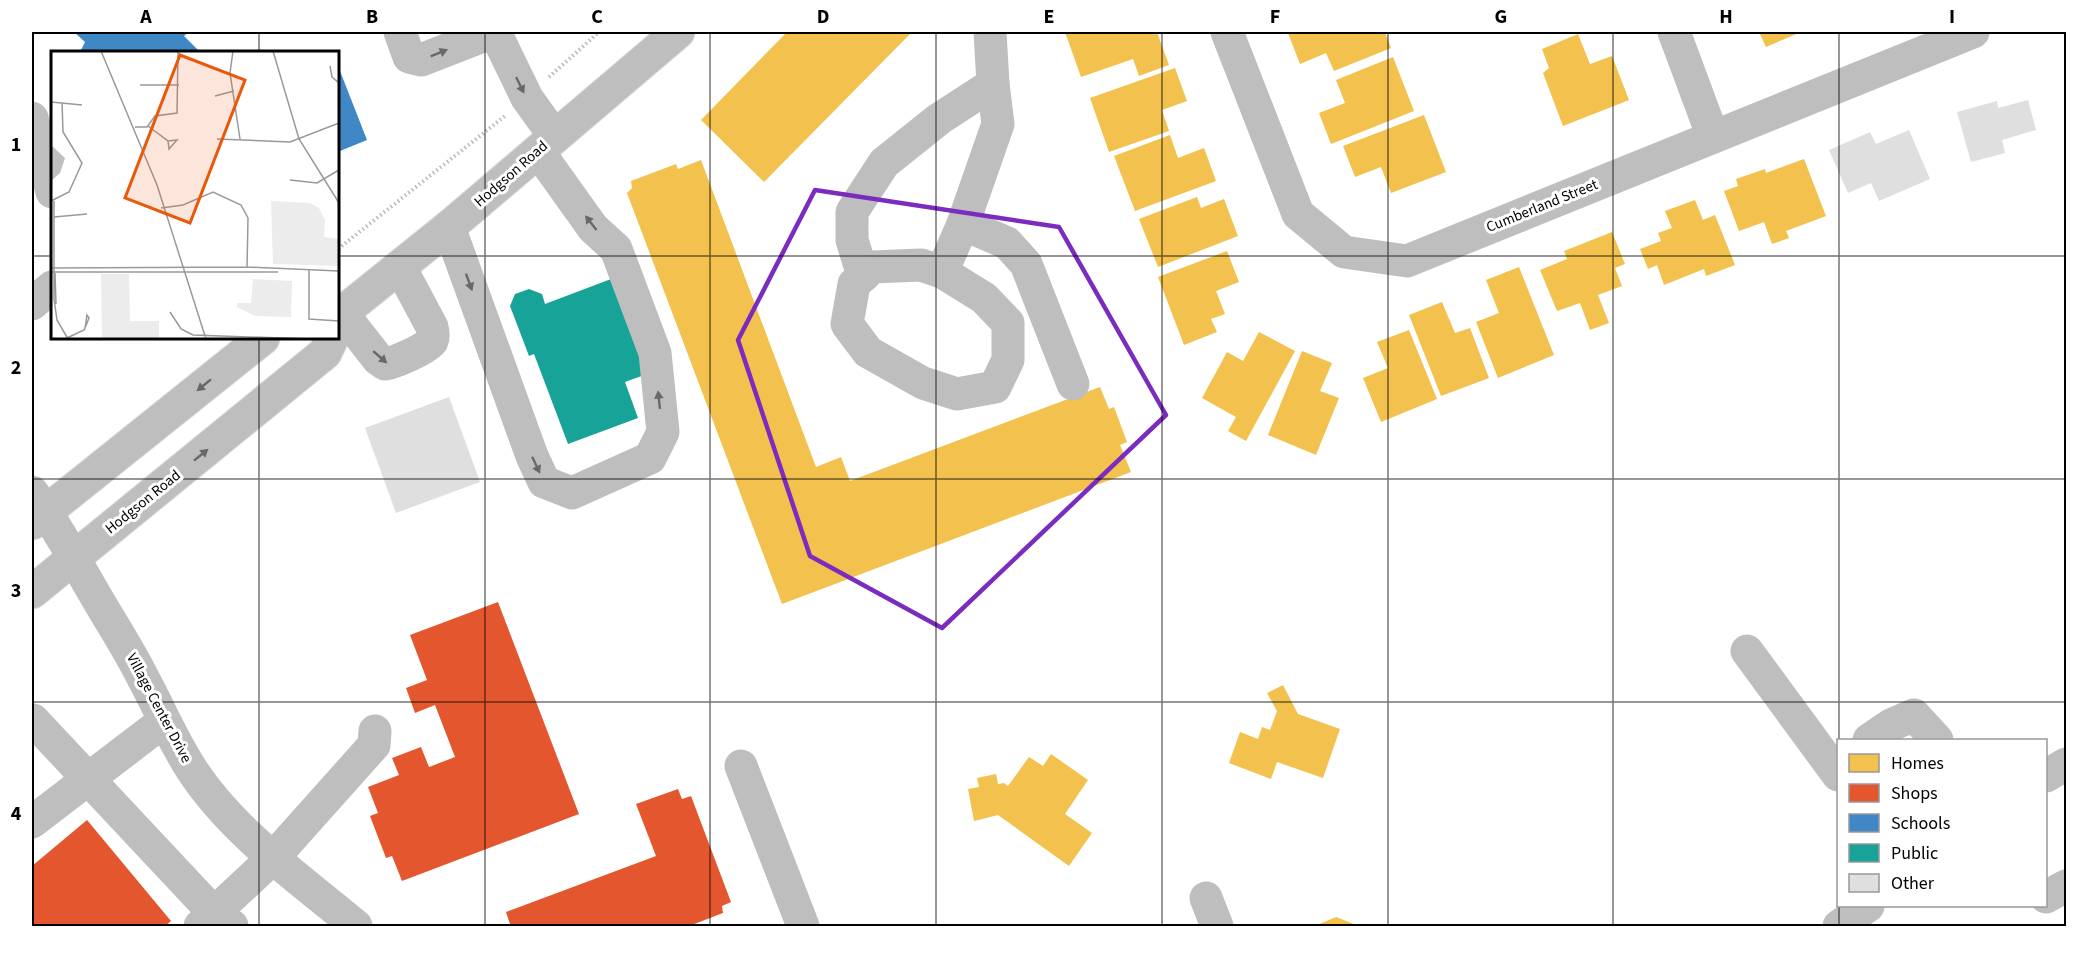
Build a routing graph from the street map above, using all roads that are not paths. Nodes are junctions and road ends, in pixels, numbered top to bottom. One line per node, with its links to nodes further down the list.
1 (400, 32): 2 (street, one-way to 2)
2 (494, 32): 11 (street, one-way to 11)
3 (678, 32): 11 (street, Hodgson Road)
4 (990, 32): 8 (street)
5 (1227, 32): 10 (street, Cumberland Street)
6 (1674, 32): 10 (street)
7 (1973, 32): 10 (street, Cumberland Street)
8 (993, 84): 13 (street); 17 (street)
9 (32, 118): 12 (street)
10 (1713, 136)
11 (547, 144): 14 (street, Hodgson Road); 14 (street, one-way to 11)
12 (51, 188)
13 (963, 224): 16 (street); 24 (street)
14 (449, 227): 15 (street, Hodgson Road)
15 (400, 267): 20 (street, Hodgson Road); 21 (street, one-way to 15)
16 (942, 272): 17 (street); 17 (street)
17 (863, 276)
18 (51, 288): 19 (street)
19 (32, 304)
20 (339, 320)
21 (339, 324)
22 (262, 339): 25 (street, one-way to 25)
23 (330, 339): 26 (street, Hodgson Road, one-way to 23)
24 (1073, 384)
25 (36, 509): 26 (street, Village Center Drive)
26 (74, 558): 27 (street, Hodgson Road); 29 (street, Village Center Drive)
27 (32, 592)
28 (1747, 651): 36 (street)
29 (164, 720): 38 (street); 40 (street, Village Center Drive)
30 (32, 721): 38 (street)
31 (375, 732): 40 (street)
32 (1872, 739): 33 (street)
33 (1935, 739)
34 (2067, 764): 37 (street)
35 (741, 766): 46 (street)
36 (1836, 768)
37 (2047, 775)
38 (87, 778): 39 (street); 44 (street)
39 (32, 822)
40 (274, 857): 44 (street); 45 (street, Village Center Drive)
41 (2067, 886): 42 (street)
42 (2047, 896)
43 (1867, 907): 47 (street)
44 (215, 922)
45 (356, 927)
46 (803, 927)
47 (1839, 927)

